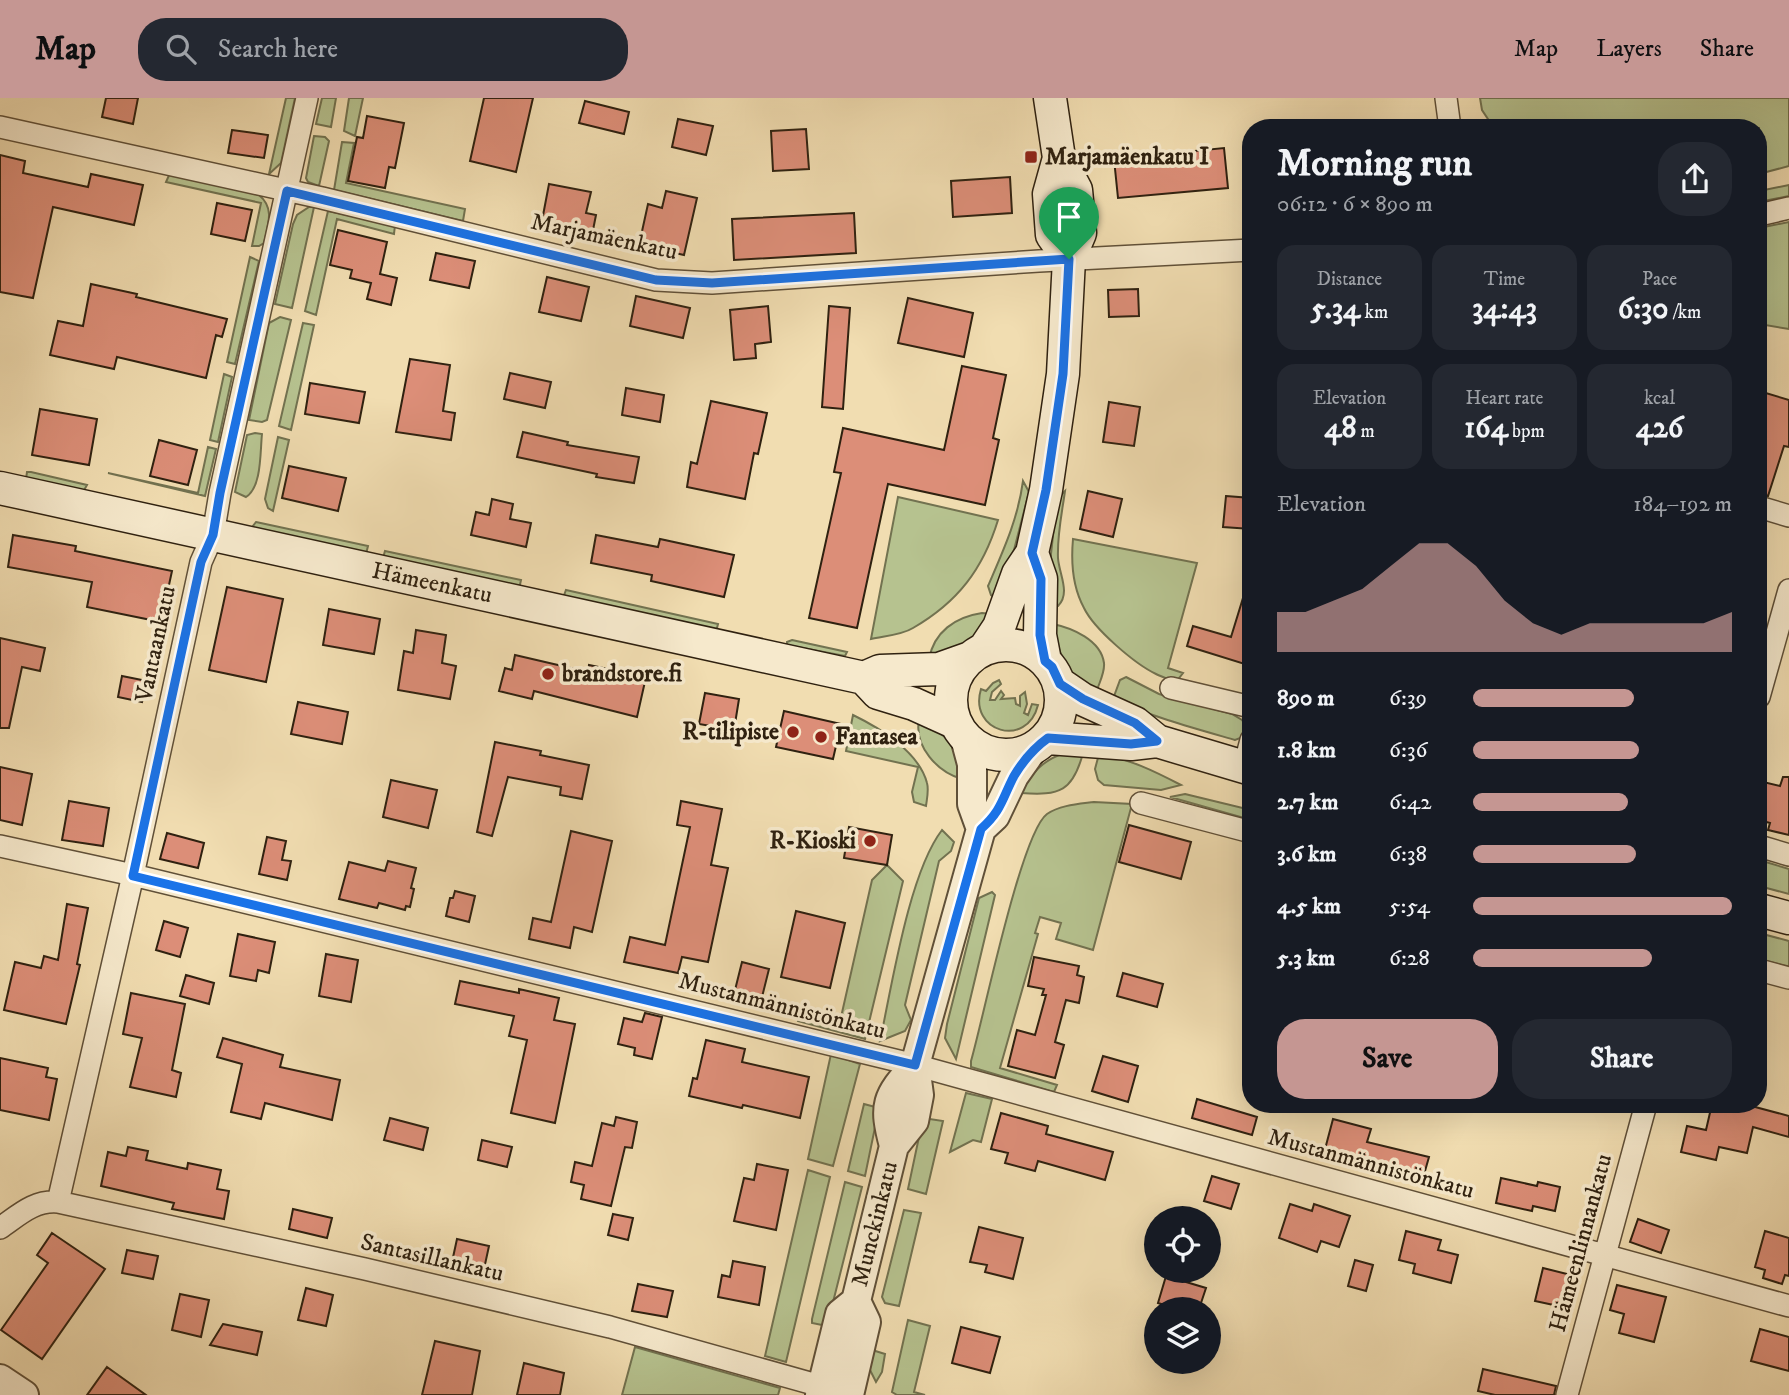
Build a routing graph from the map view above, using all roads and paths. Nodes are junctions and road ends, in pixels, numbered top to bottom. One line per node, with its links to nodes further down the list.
1 (307, 98): 6 (street, Vantaankatu)
2 (1050, 98): 10 (main road)
3 (1446, 98): 4 (street)
4 (1449, 119)
5 (0, 127): 6 (street, Marjamäenkatu)
6 (287, 191): 10 (street, Marjamäenkatu); 14 (street, Vantaankatu)
7 (1789, 208): 8 (street)
8 (1767, 213)
9 (1242, 250): 10 (street, Marjamäenkatu)
10 (1069, 259): 15 (main road)
11 (0, 488): 14 (main road, Hämeenkatu)
12 (1767, 509): 13 (street)
13 (1789, 516)
14 (213, 535): 20 (main road, Hämeenkatu); 33 (street, Vantaankatu)
15 (1032, 553): 17 (main road); 19 (main road)
16 (1789, 590): 18 (street)
17 (978, 653): 19 (main road); 20 (main road, Hämeenkatu); 23 (main road)
18 (1767, 668)
19 (1052, 673): 24 (main road); 25 (main road)
20 (864, 678): 23 (main road, Hämeenkatu)
21 (1171, 688): 22 (street)
22 (1242, 704)
23 (960, 730): 25 (main road); 28 (street)
24 (1157, 741): 25 (main road); 26 (main road)
25 (1040, 743): 28 (street, Munckinkatu)
26 (1242, 758)
27 (1141, 803): 29 (street)
28 (981, 829): 38 (street, Munckinkatu)
29 (1242, 829)
30 (0, 846): 33 (street, Mustanmännistönkatu)
31 (1767, 848): 32 (street)
32 (1789, 855)
33 (133, 876): 38 (street, Mustanmännistönkatu); 40 (street, Vantaankatu)
34 (1767, 912): 35 (main road)
35 (1789, 918)
36 (1767, 972): 37 (street)
37 (1789, 978)
38 (915, 1065): 42 (street, Mustanmännistönkatu); 45 (street, Munckinkatu)
39 (1644, 1113): 42 (street, Hämeenlinnankatu)
40 (58, 1202): 41 (street, Santasillankatu); 45 (street, Santasillankatu)
41 (0, 1228)
42 (1605, 1254): 43 (street, Mustanmännistönkatu); 47 (street, Hämeenlinnankatu)
43 (1789, 1306)
44 (0, 1379): 46 (street)
45 (839, 1393)
46 (24, 1395)
47 (1567, 1395)

